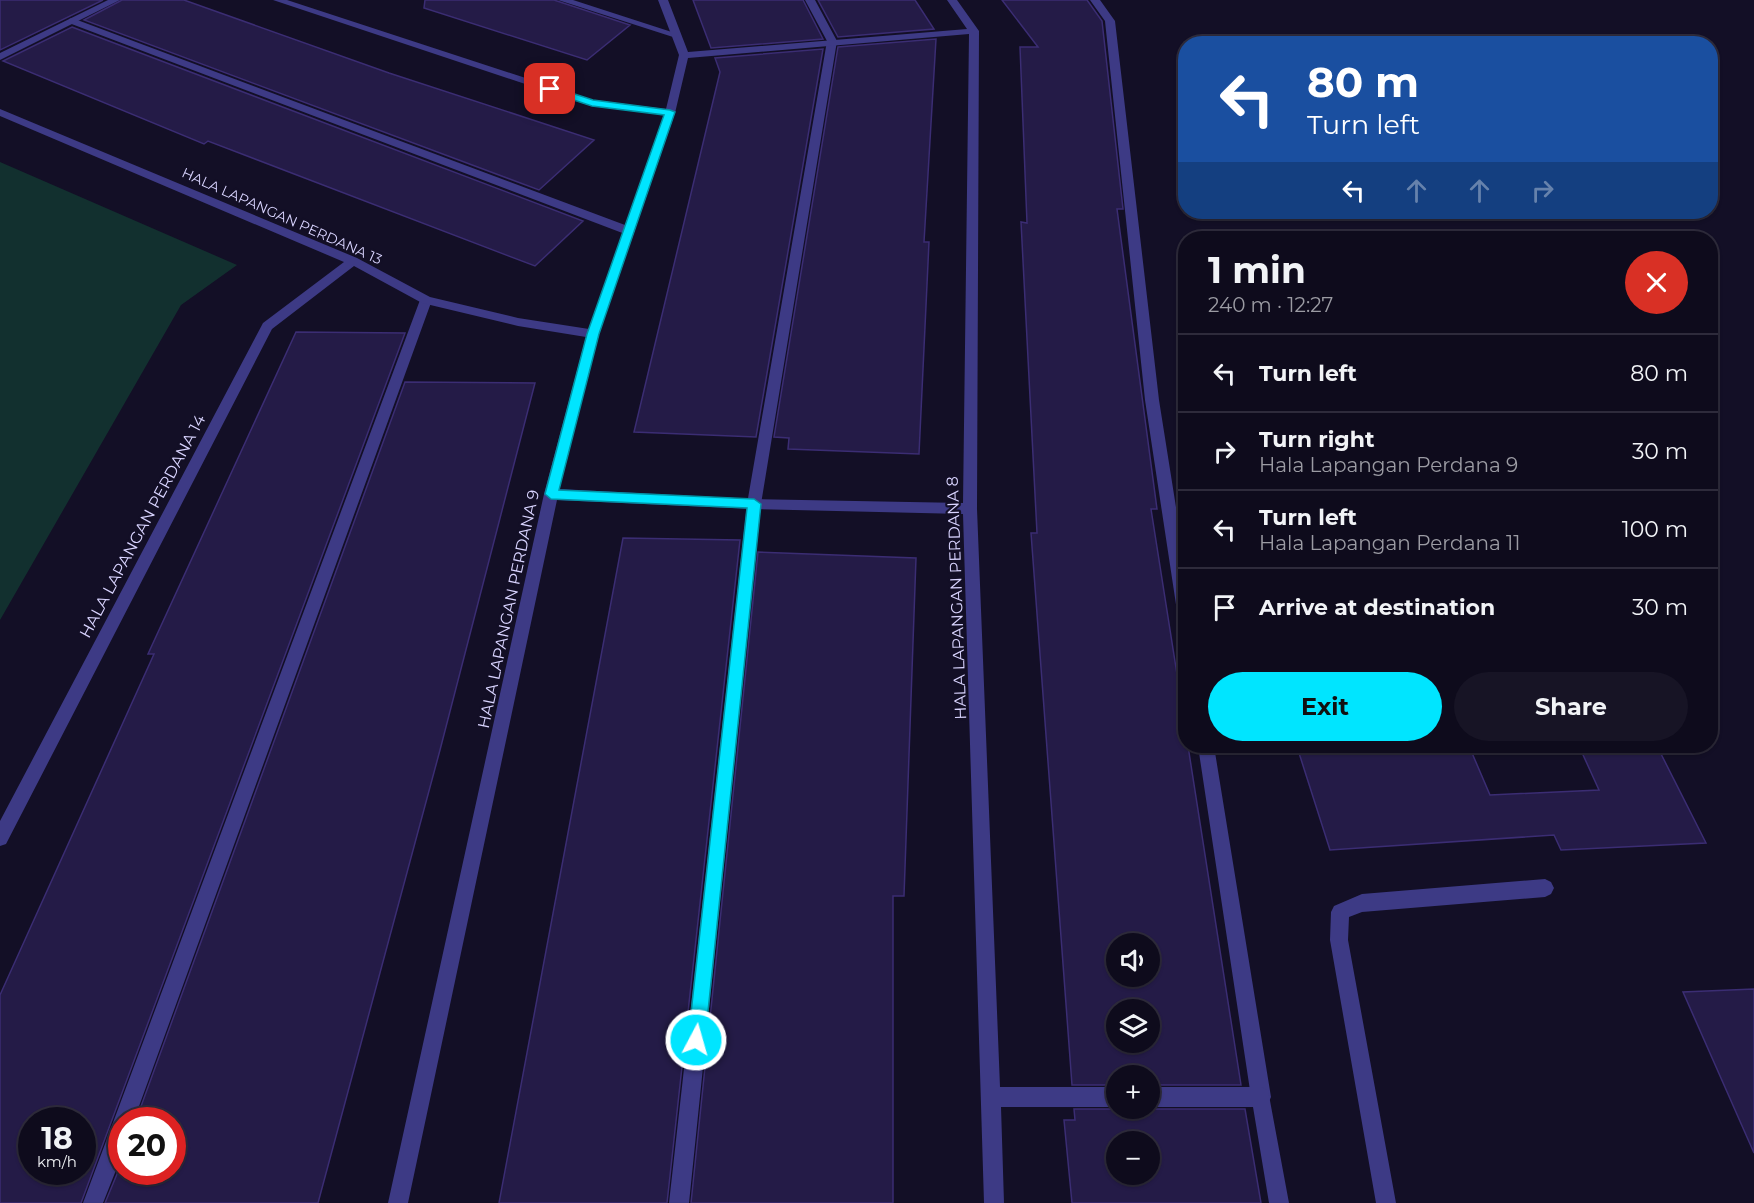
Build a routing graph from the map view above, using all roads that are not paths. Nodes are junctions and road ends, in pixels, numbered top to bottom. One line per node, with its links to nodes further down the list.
1 (115, 0): 8 (street)
2 (278, 0): 15 (street)
3 (563, 0): 10 (street)
4 (663, 0): 10 (street)
5 (810, 0): 11 (street)
6 (952, 0): 9 (street)
7 (1095, 0): 23 (street)
8 (72, 21): 13 (street); 16 (street)
9 (974, 31): 11 (street); 22 (street, HALA LAPANGAN PERDANA 8)
10 (676, 35): 12 (street)
11 (832, 41): 12 (street); 21 (street)
12 (684, 55): 15 (street, HALA LAPANGAN PERDANA 9)
13 (0, 57)
14 (0, 112): 17 (street, HALA LAPANGAN PERDANA 13)
15 (670, 112): 16 (street, HALA LAPANGAN PERDANA 9)
16 (629, 231): 19 (street, HALA LAPANGAN PERDANA 9)
17 (353, 261): 18 (street, HALA LAPANGAN PERDANA 13); 25 (street, HALA LAPANGAN PERDANA 14)
18 (426, 300): 19 (street, HALA LAPANGAN PERDANA 13); 31 (street)
19 (593, 334): 20 (street, HALA LAPANGAN PERDANA 9)
20 (551, 494): 21 (street); 34 (street, HALA LAPANGAN PERDANA 9)
21 (754, 504): 22 (street); 35 (street)
22 (970, 509): 27 (street, HALA LAPANGAN PERDANA 8)
23 (1178, 566)
24 (1207, 753): 30 (street)
25 (0, 838)
26 (1545, 888): 38 (street)
27 (990, 1097): 28 (street); 36 (street, HALA LAPANGAN PERDANA 8)
28 (1106, 1097)
29 (1160, 1097): 30 (street)
30 (1261, 1097): 37 (street)
31 (129, 1107)
32 (108, 1164): 33 (street)
33 (93, 1203)
34 (399, 1203)
35 (679, 1203)
36 (994, 1203)
37 (1279, 1203)
38 (1386, 1203)

